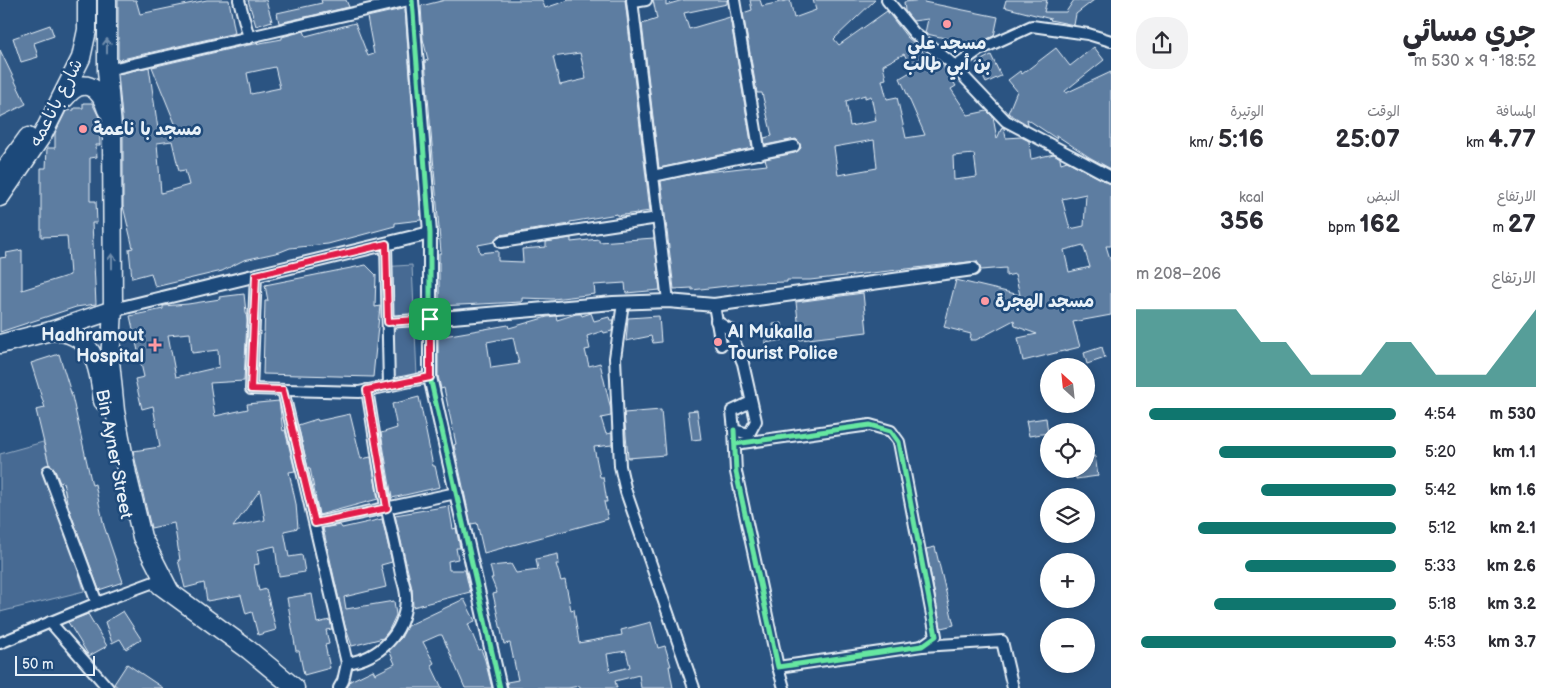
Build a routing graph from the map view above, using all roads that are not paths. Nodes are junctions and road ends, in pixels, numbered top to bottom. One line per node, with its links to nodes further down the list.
1 (87, 0): 13 (highway, شارع باناعمه)
2 (107, 0): 12 (highway, Bin Ayner Street, one-way to 2)
3 (239, 0): 9 (street)
4 (410, 0): 9 (street); 22 (street)
5 (646, 0): 8 (street)
6 (734, 0): 16 (street)
7 (887, 0): 11 (street)
8 (633, 1): 18 (street)
9 (249, 38): 12 (street)
10 (1111, 41): 11 (street)
11 (955, 67): 19 (street)
12 (107, 70): 14 (highway, Bin Ayner Street)
13 (55, 111): 14 (highway); 17 (highway); 20 (highway, شارع باناعمه)
14 (112, 127): 30 (highway, Bin Ayner Street, one-way to 14)
15 (794, 146): 16 (street)
16 (760, 154): 18 (street)
17 (0, 176)
18 (654, 176): 21 (street)
19 (1111, 177)
20 (0, 197)
21 (658, 218): 23 (street); 27 (street)
22 (430, 233): 24 (street); 31 (street)
23 (500, 242)
24 (386, 244): 26 (street); 33 (street)
25 (973, 269): 29 (street)
26 (256, 275): 30 (street); 39 (street)
27 (668, 301): 28 (street); 29 (street)
28 (623, 303): 31 (street); 59 (street)
29 (714, 305): 32 (street)
30 (113, 310): 34 (highway); 48 (highway, Bin Ayner Street)
31 (430, 319): 33 (street); 37 (street)
32 (716, 320): 36 (street); 41 (street)
33 (388, 322): 38 (street)
34 (50, 331): 35 (highway); 48 (highway, Bin Ayner Street)
35 (0, 344)
36 (721, 345)
37 (430, 377): 38 (street); 45 (street)
38 (389, 386): 40 (street)
39 (283, 390): 40 (street); 47 (street)
40 (367, 390): 46 (street)
41 (751, 402): 42 (street); 42 (street)
42 (734, 430): 43 (street)
43 (735, 444): 52 (street); 54 (street)
44 (48, 472): 49 (street)
45 (456, 493): 46 (street); 58 (street)
46 (387, 508): 47 (street); 53 (street)
47 (315, 523): 53 (street)
48 (163, 584): 49 (street); 56 (highway, Bin Ayner Street)
49 (97, 603): 50 (street)
50 (50, 622): 51 (street); 55 (street)
51 (0, 642)
52 (922, 646): 54 (street); 61 (street)
53 (347, 663): 57 (street)
54 (778, 667): 60 (street)
55 (108, 688)
56 (295, 688)
57 (339, 688)
58 (500, 688)
59 (694, 688)
60 (784, 688)
61 (1013, 688)

